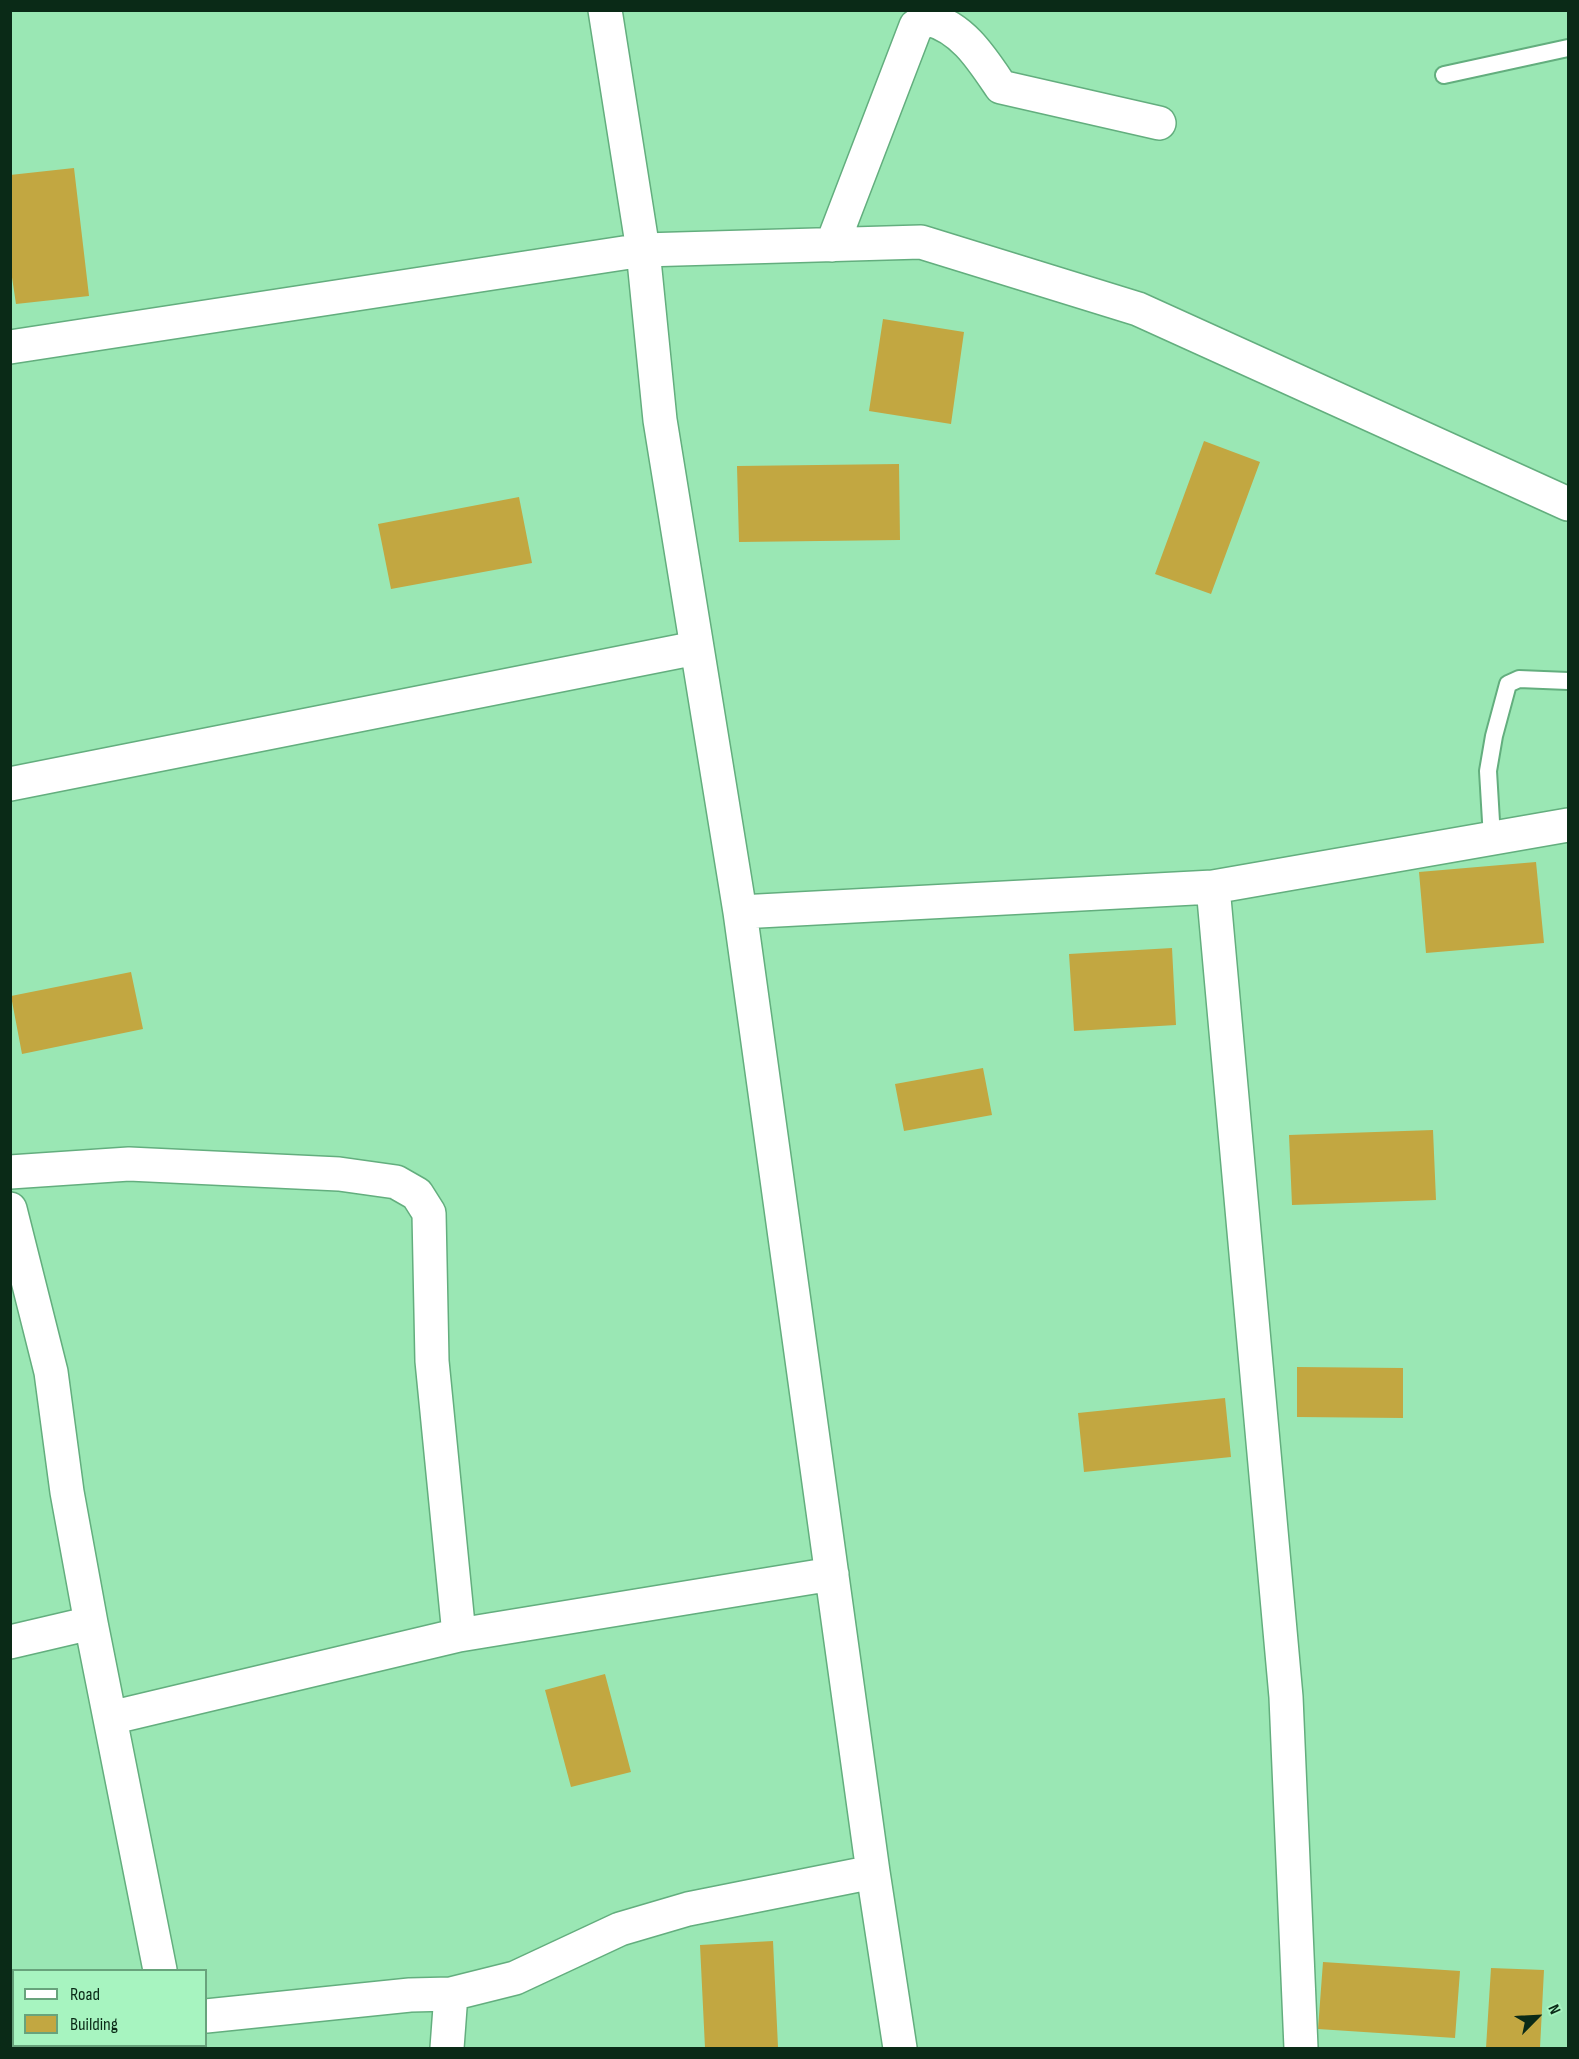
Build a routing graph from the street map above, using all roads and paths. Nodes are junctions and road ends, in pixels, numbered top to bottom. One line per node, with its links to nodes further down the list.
1 (605, 10): 6 (street)
2 (1569, 48): 3 (lane)
3 (1444, 75)
4 (1159, 123): 5 (street)
5 (832, 245): 6 (street); 8 (street)
6 (643, 250): 7 (street); 9 (street)
7 (10, 347)
8 (1569, 504)
9 (696, 648): 11 (street); 15 (street)
10 (1569, 681): 13 (lane)
11 (10, 784)
12 (1569, 825): 13 (street)
13 (1492, 838): 14 (street)
14 (1213, 887): 15 (street); 29 (street)
15 (740, 912): 18 (street)
16 (10, 1172): 20 (street)
17 (10, 1209): 19 (street)
18 (832, 1574): 20 (street); 23 (street)
19 (91, 1623): 21 (street); 22 (street)
20 (459, 1635): 22 (street)
21 (10, 1642)
22 (110, 1718): 24 (street)
23 (873, 1872): 25 (street); 28 (street)
24 (160, 1969)
25 (451, 1994): 26 (street); 27 (street)
26 (207, 2016)
27 (447, 2049)
28 (900, 2049)
29 (1301, 2049)

